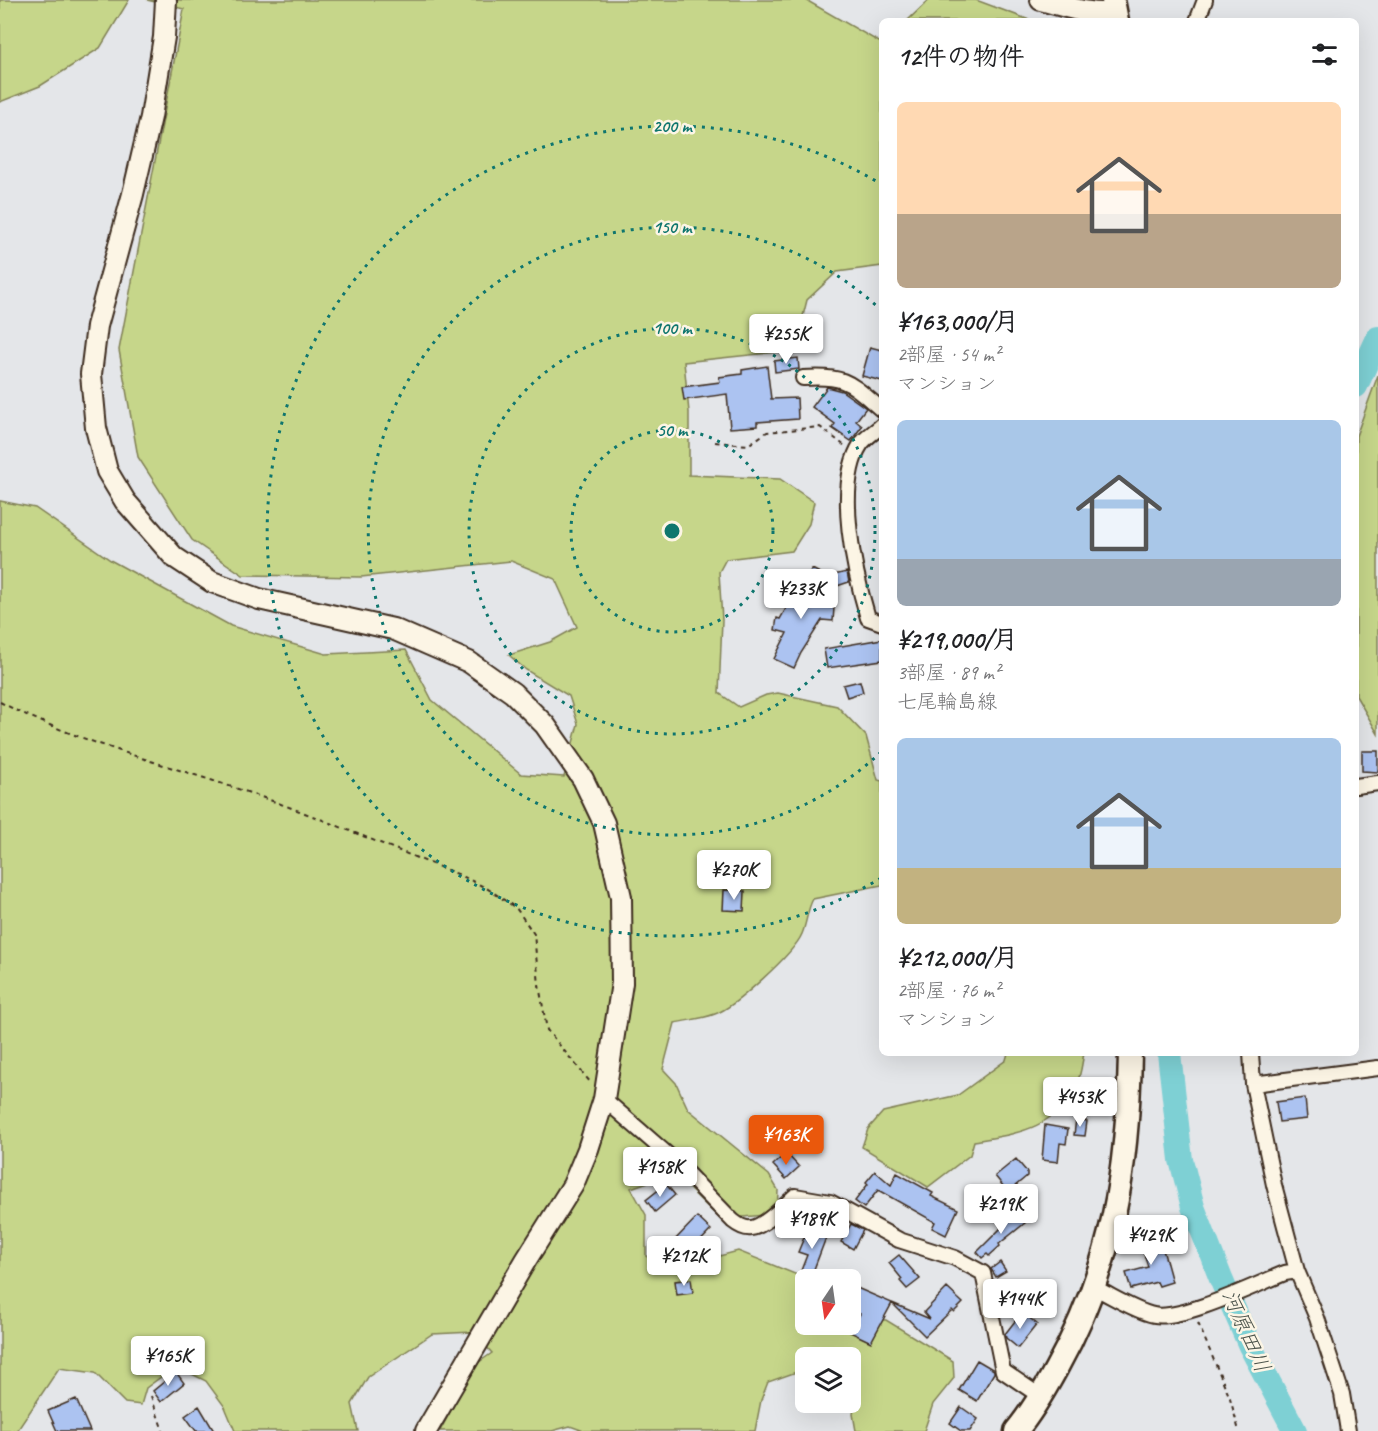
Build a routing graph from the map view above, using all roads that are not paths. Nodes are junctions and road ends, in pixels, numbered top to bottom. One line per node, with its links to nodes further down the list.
1 (165, 0): 16 (street)
2 (1041, 0): 4 (street)
3 (1204, 0): 5 (street)
4 (1115, 11)
5 (1198, 18)
6 (803, 378): 7 (street)
7 (879, 408)
8 (879, 428): 9 (street)
9 (879, 622)
10 (1378, 783): 11 (street)
11 (1359, 786)
12 (1130, 1056): 18 (main road)
13 (1251, 1056): 15 (street)
14 (1378, 1068): 15 (street)
15 (1253, 1084): 17 (street)
16 (604, 1099): 19 (street); 20 (street)
17 (1291, 1272): 18 (street); 22 (street)
18 (1095, 1288): 19 (main road)
19 (1040, 1396): 21 (main road)
20 (426, 1431)
21 (1016, 1431)
22 (1348, 1431)

